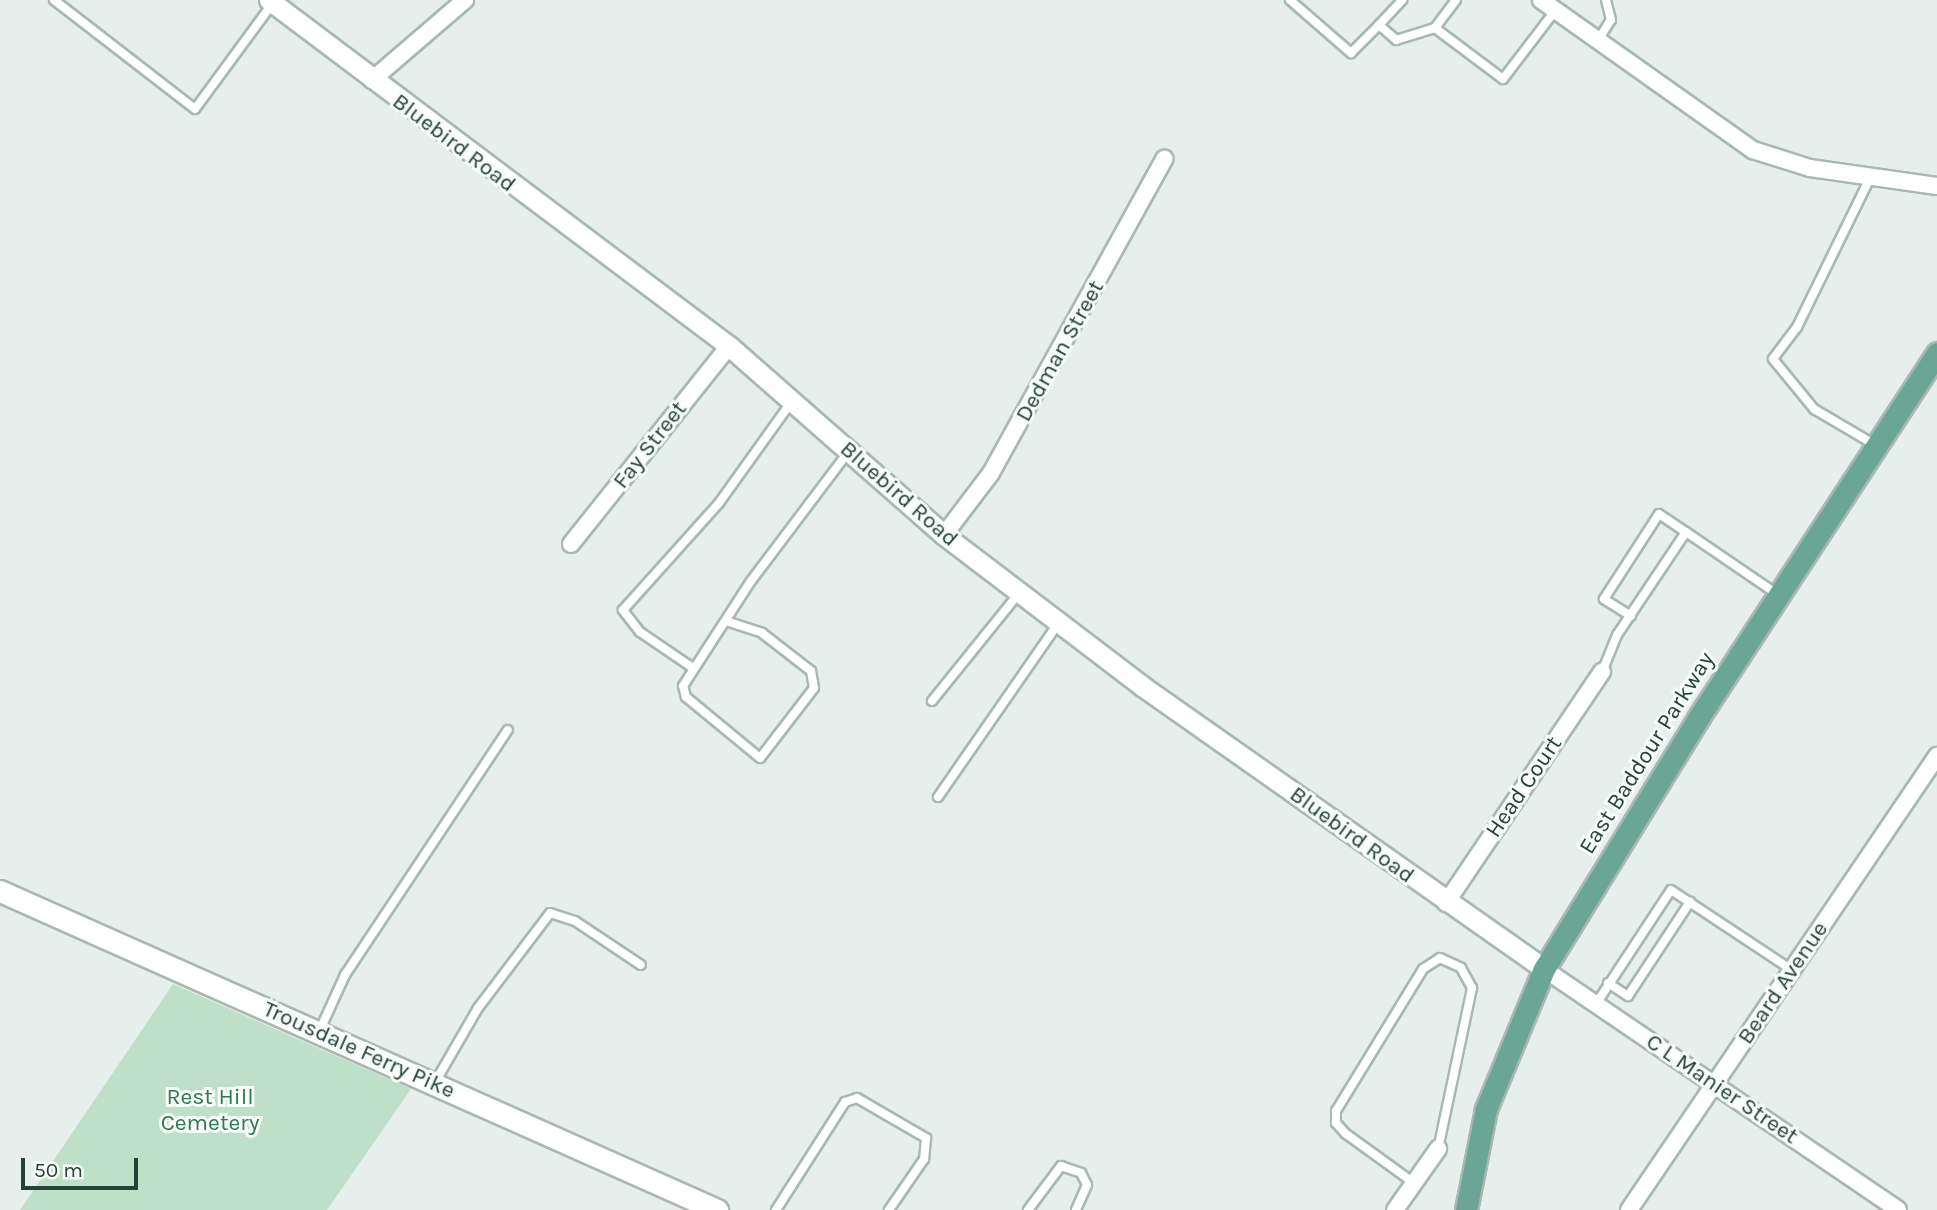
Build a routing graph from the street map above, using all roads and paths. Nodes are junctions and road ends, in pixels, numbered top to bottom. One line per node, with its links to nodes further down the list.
1 (54, 0): 8 (lane)
2 (465, 0): 13 (street)
3 (1290, 0): 10 (lane)
4 (1402, 0): 10 (lane)
5 (1456, 0): 11 (lane)
6 (1541, 0): 9 (street)
7 (1606, 0): 12 (lane)
8 (271, 2): 13 (street, Bluebird Road)
9 (1555, 11): 11 (lane); 12 (street)
10 (1379, 24): 11 (lane)
11 (1435, 28)
12 (1597, 42): 15 (street)
13 (372, 80): 17 (street, Bluebird Road)
14 (1164, 159): 23 (street, Dedman Street)
15 (1872, 175): 16 (street); 20 (lane)
16 (1937, 186)
17 (729, 346): 19 (street, Bluebird Road); 24 (street, Fay Street)
18 (1937, 353): 20 (main road, East Baddour Parkway)
19 (792, 401): 21 (street, Bluebird Road); 30 (lane)
20 (1878, 447): 26 (main road, East Baddour Parkway)
21 (849, 451): 23 (street, Bluebird Road); 28 (lane)
22 (1686, 533): 26 (lane); 27 (lane); 27 (lane)
23 (944, 534): 25 (street, Bluebird Road)
24 (571, 544)
25 (1020, 592): 29 (street, Bluebird Road); 32 (lane)
26 (1779, 596): 40 (main road, East Baddour Parkway)
27 (1632, 616): 31 (lane)
28 (726, 621): 30 (lane); 30 (lane)
29 (1059, 622): 35 (lane); 38 (street, Bluebird Road)
30 (692, 668)
31 (1602, 672): 38 (street, Head Court)
32 (932, 701)
33 (508, 730): 44 (lane)
34 (1937, 756): 41 (street, Beard Avenue)
35 (938, 797)
36 (0, 891): 44 (main road, Trousdale Ferry Pike)
37 (1690, 902): 41 (lane); 42 (lane); 42 (lane)
38 (1446, 903): 40 (street, Bluebird Road)
39 (640, 965): 46 (lane)
40 (1544, 969): 43 (street, C L Manier Street); 55 (main road, East Baddour Parkway)
41 (1792, 970): 45 (street, Beard Avenue)
42 (1608, 983): 43 (lane)
43 (1596, 1004): 45 (street, C L Manier Street)
44 (319, 1032): 46 (main road, Trousdale Ferry Pike)
45 (1716, 1083): 56 (street, Beard Avenue); 57 (street, C L Manier Street)
46 (434, 1084): 49 (main road, Trousdale Ferry Pike)
47 (1438, 1149): 48 (street); 48 (lane)
48 (1414, 1183): 54 (street)
49 (718, 1210)
50 (776, 1210): 51 (lane)
51 (888, 1210)
52 (1028, 1210): 53 (lane)
53 (1076, 1210)
54 (1395, 1210)
55 (1466, 1210)
56 (1629, 1210)
57 (1898, 1210)

